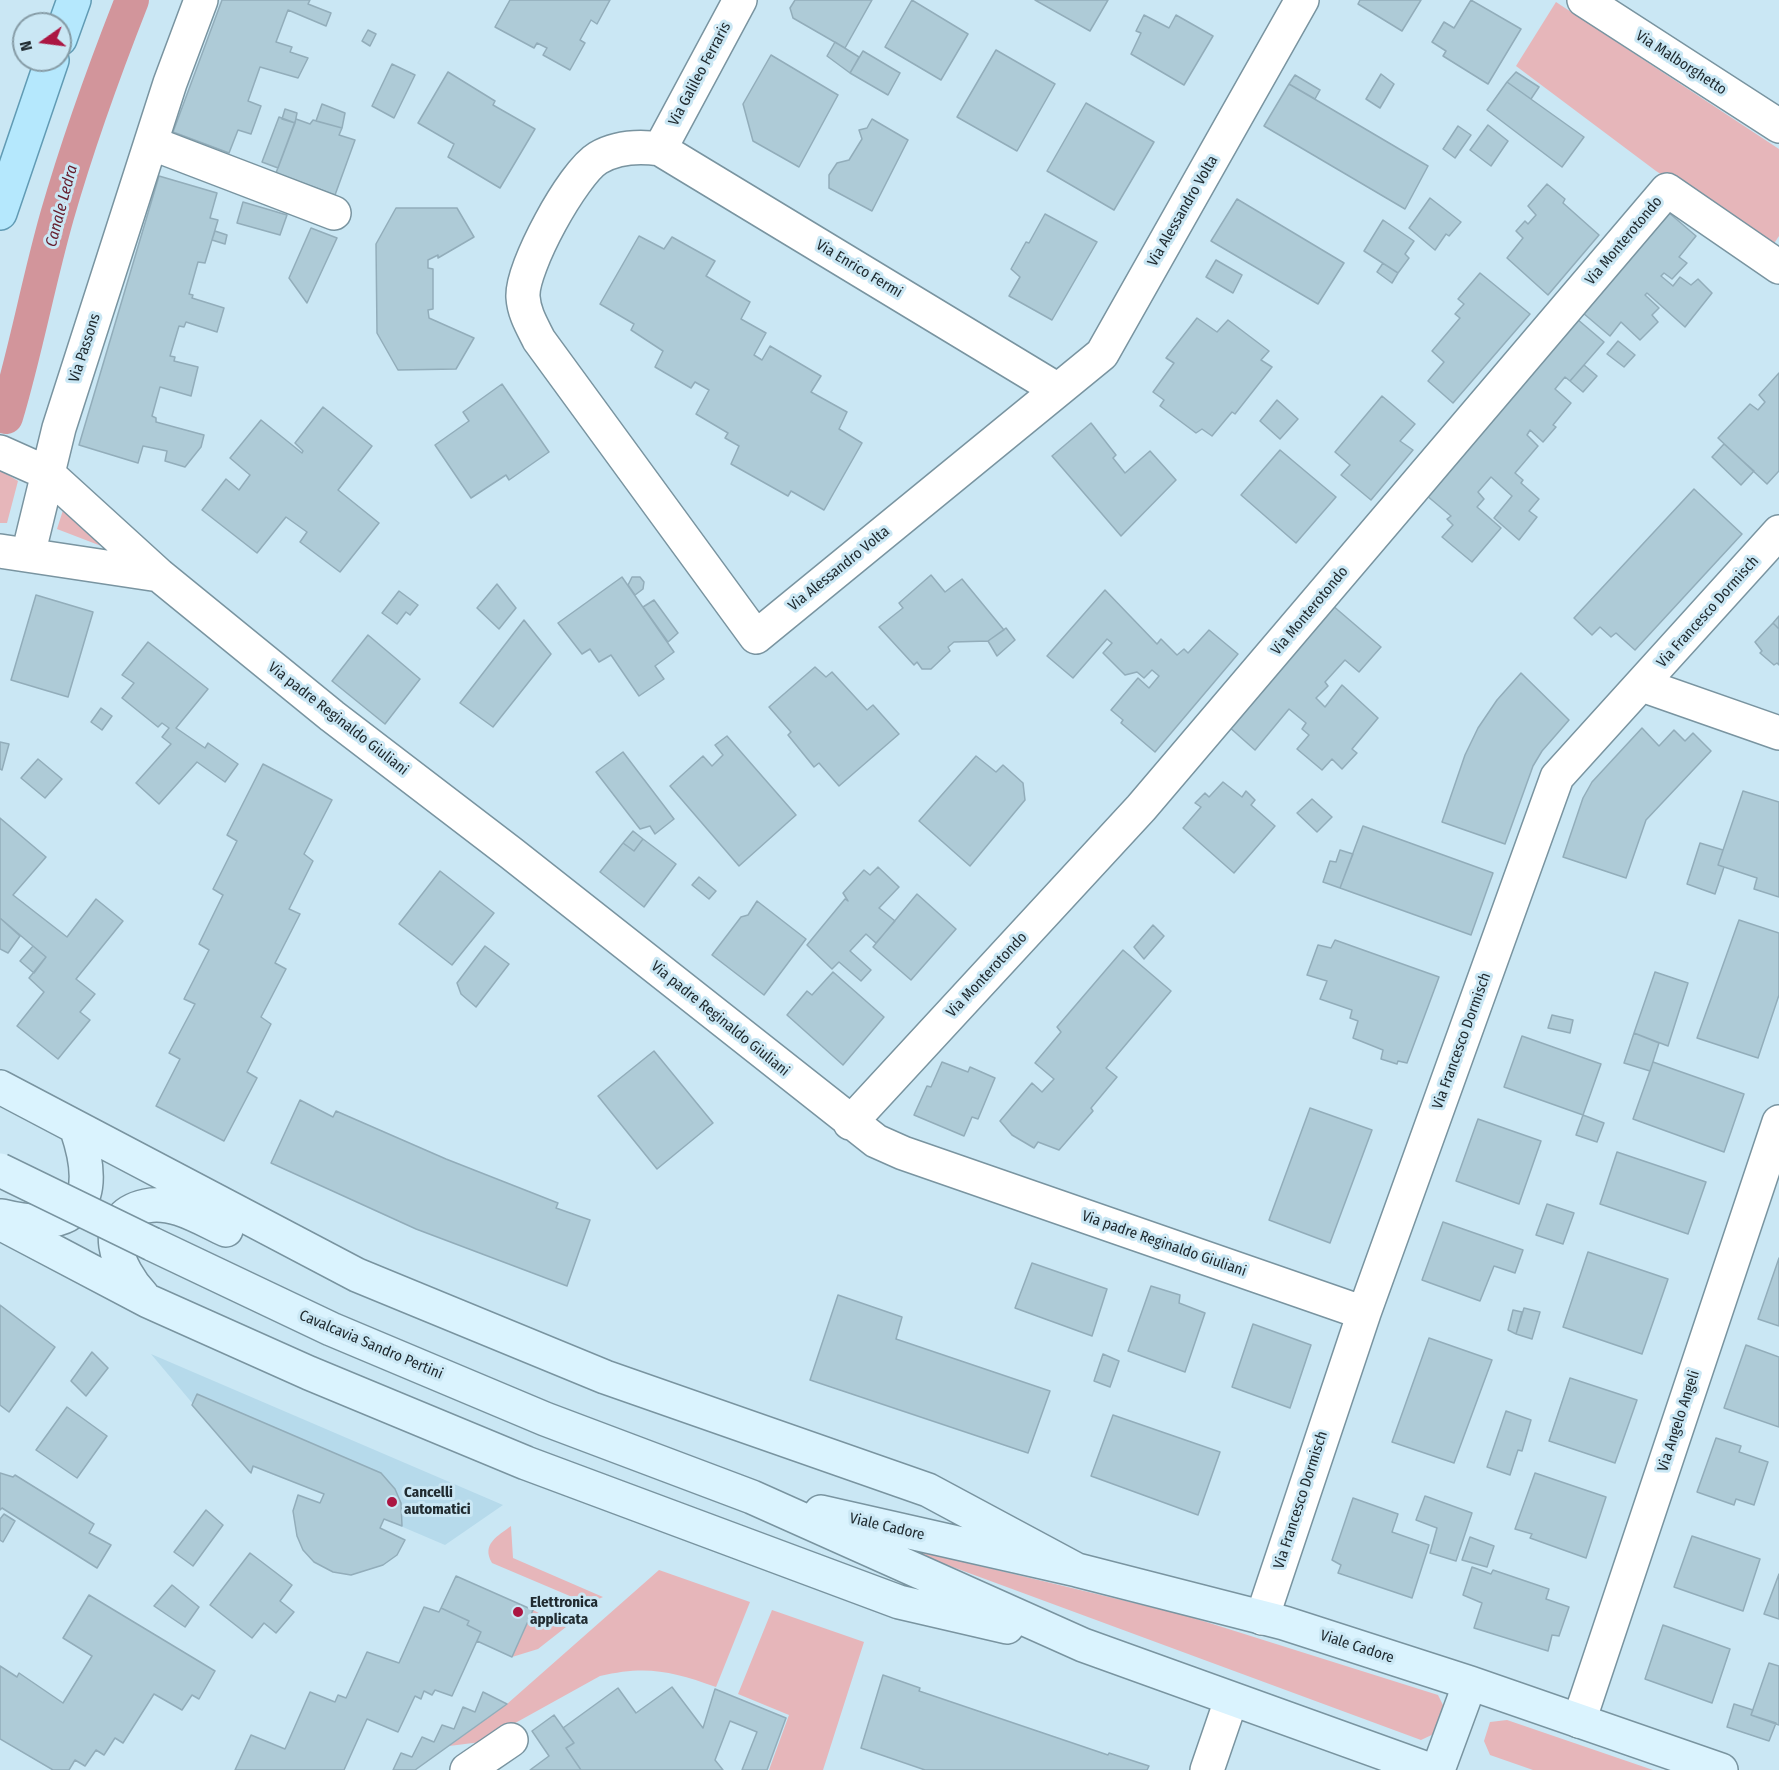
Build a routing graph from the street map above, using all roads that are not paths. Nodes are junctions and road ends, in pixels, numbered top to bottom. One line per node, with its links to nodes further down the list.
1 (201, 0): 7 (street, Via Passons)
2 (740, 0): 8 (street, Via Galileo Ferraris)
3 (1302, 0): 13 (street, Via Alessandro Volta)
4 (1584, 0): 6 (street, Via Malborghetto)
5 (47, 72): 9 (main road)
6 (1779, 126)
7 (151, 142): 11 (street); 15 (street, Via Passons)
8 (660, 149): 13 (street, Via Enrico Fermi); 13 (street, Via Alessandro Volta)
9 (8, 160): 10 (main road)
10 (1, 209)
11 (334, 213)
12 (1779, 267): 23 (street, Via Monterotondo)
13 (1058, 390)
14 (0, 452): 15 (street, Via padre Reginaldo Giuliani)
15 (47, 473): 17 (street, Via Passons); 18 (street, Via padre Reginaldo Giuliani)
16 (1779, 532): 19 (street, Via Francesco Dormisch)
17 (14, 553): 18 (street)
18 (159, 575): 23 (street, Via padre Reginaldo Giuliani)
19 (1642, 685): 20 (street); 30 (street, Via Francesco Dormisch)
20 (1779, 733)
21 (0, 1087): 24 (main road)
22 (1779, 1122): 37 (street, Via Angelo Angeli)
23 (850, 1123): 30 (street, Via padre Reginaldo Giuliani)
24 (77, 1130): 26 (main road); 28 (main road)
25 (0, 1170): 31 (main road, Cavalcavia Sandro Pertini, bridge)
26 (0, 1215)
27 (0, 1223): 29 (main road)
28 (357, 1275): 29 (main road); 32 (main road)
29 (148, 1301): 34 (main road)
30 (1364, 1313): 33 (street, Via Francesco Dormisch)
31 (752, 1497): 32 (main road, Viale Cadore); 34 (main road, Viale Cadore)
32 (1077, 1570): 33 (main road, Viale Cadore)
33 (1262, 1618): 35 (main road, Viale Cadore)
34 (1083, 1645): 36 (main road, Viale Cadore)
35 (1480, 1687): 37 (main road, Viale Cadore); 42 (main road); 43 (main road)
36 (1231, 1700): 40 (street); 41 (main road, Viale Cadore)
37 (1579, 1720): 44 (main road, Viale Cadore)
38 (511, 1740): 39 (street)
39 (467, 1770)
40 (1207, 1770)
41 (1430, 1770)
42 (1438, 1770)
43 (1461, 1770)
44 (1721, 1770)

